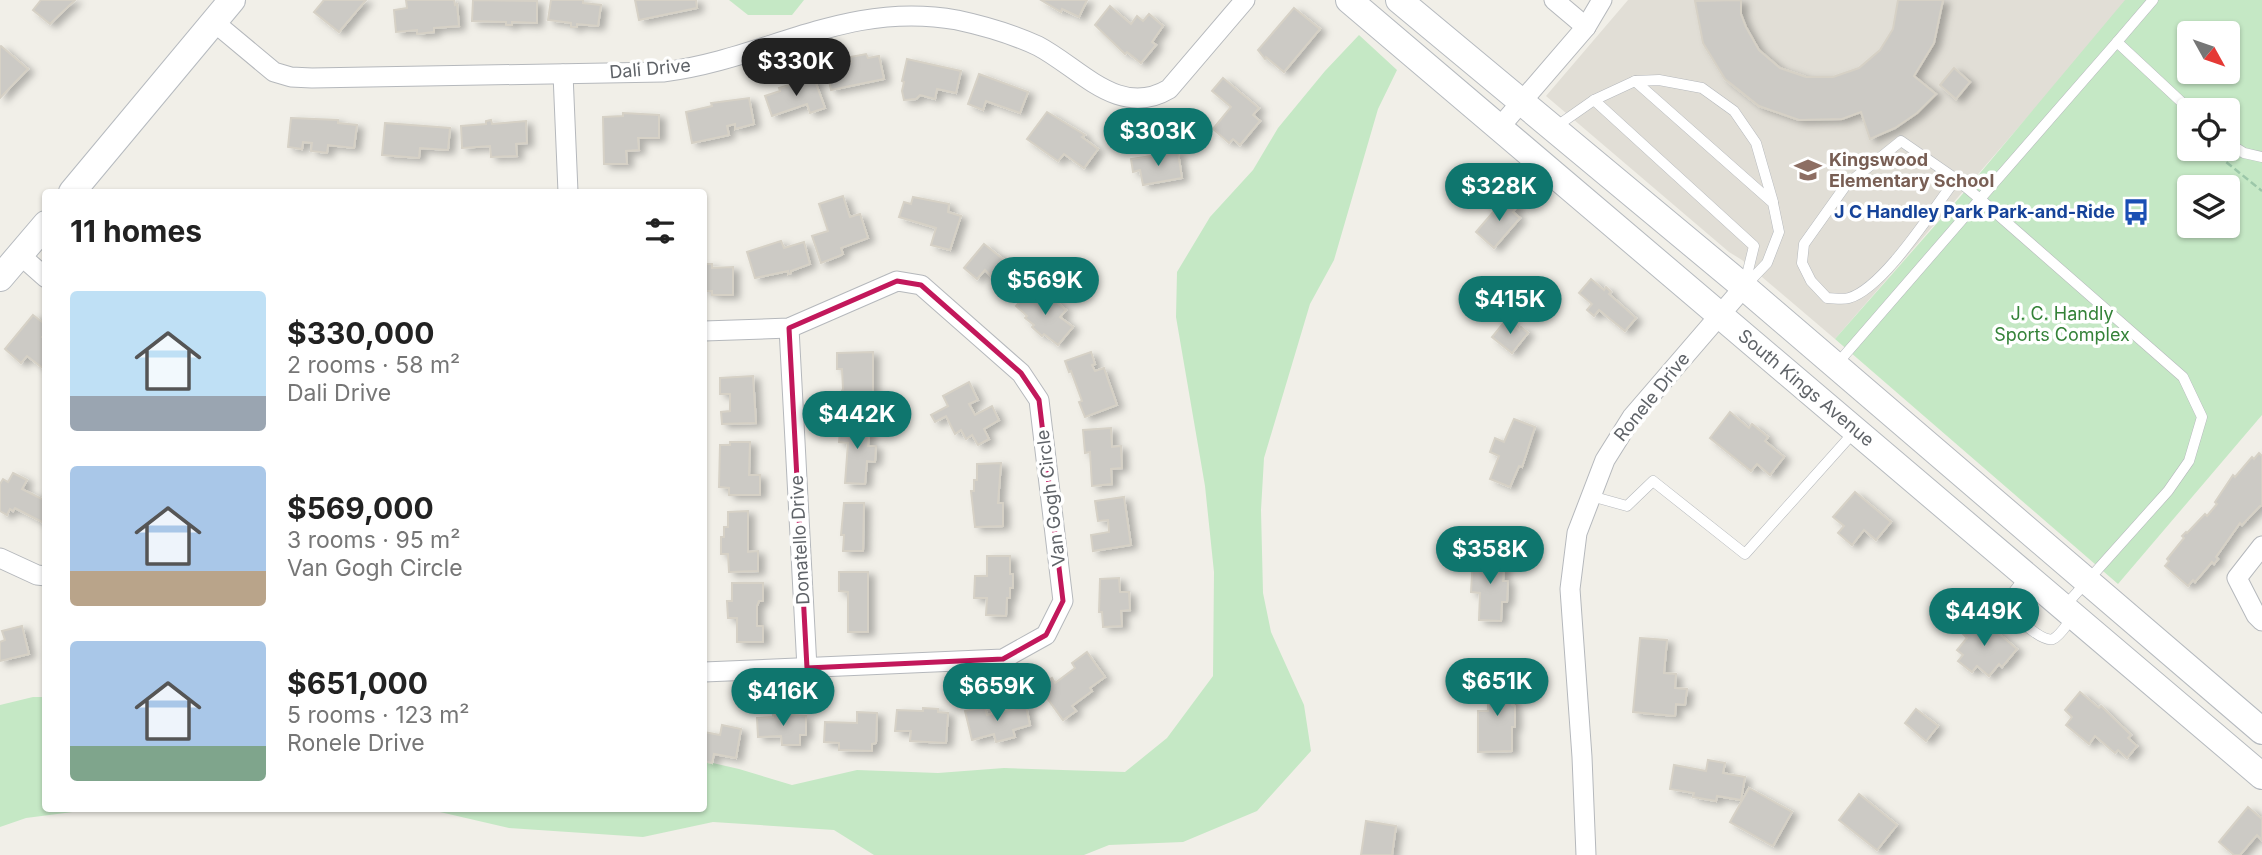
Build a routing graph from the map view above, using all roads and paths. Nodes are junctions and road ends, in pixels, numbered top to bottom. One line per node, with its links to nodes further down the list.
1 (232, 0): 8 (main road)
2 (1245, 0): 11 (street, Dali Drive)
3 (1349, 0): 16 (main road, South Kings Avenue)
4 (1399, 0): 15 (main road, South Kings Avenue)
5 (1554, 0): 9 (street)
6 (1602, 0): 9 (street)
7 (2153, 0): 10 (lane)
8 (214, 22): 11 (street, Dali Drive); 22 (main road)
9 (1586, 27): 15 (street)
10 (2116, 42): 13 (lane); 25 (lane)
11 (563, 74): 23 (street)
12 (1635, 81): 14 (lane); 26 (lane); 26 (lane)
13 (2177, 98)
14 (1594, 100): 17 (lane); 31 (lane)
15 (1521, 102): 16 (street); 17 (main road, South Kings Avenue)
16 (1499, 128): 32 (main road, South Kings Avenue)
17 (1553, 129): 31 (main road, South Kings Avenue)
18 (2240, 150): 19 (lane)
19 (2262, 158)
20 (2225, 161): 24 (path)
21 (1956, 179): 21 (lane); 25 (lane)
22 (75, 189)
23 (568, 189)
24 (2262, 191)
25 (1980, 199): 35 (lane); 42 (lane)
26 (1773, 203): 31 (lane)
27 (42, 229): 28 (main road)
28 (20, 255): 29 (street); 30 (main road)
29 (42, 274)
30 (0, 278)
31 (1744, 287): 32 (street, Ronele Drive); 35 (main road, South Kings Avenue)
32 (1721, 315): 36 (main road, South Kings Avenue); 37 (street, Ronele Drive)
33 (789, 328): 34 (street, Van Gogh Circle); 45 (street, Donatello Drive); 45 (street, Van Gogh Circle)
34 (707, 331)
35 (1836, 366): 42 (main road, South Kings Avenue)
36 (1856, 430): 37 (lane); 40 (main road, South Kings Avenue)
37 (1590, 496): 49 (street, Ronele Drive)
38 (2262, 547): 44 (street)
39 (0, 558): 41 (street)
40 (2026, 575): 43 (main road, South Kings Avenue); 43 (lane)
41 (42, 576)
42 (2087, 581): 43 (lane); 47 (main road, South Kings Avenue)
43 (2069, 611): 48 (main road, South Kings Avenue)
44 (2262, 621)
45 (807, 667): 46 (street, Van Gogh Circle)
46 (707, 672)
47 (2262, 731)
48 (2262, 776)
49 (1586, 855)

